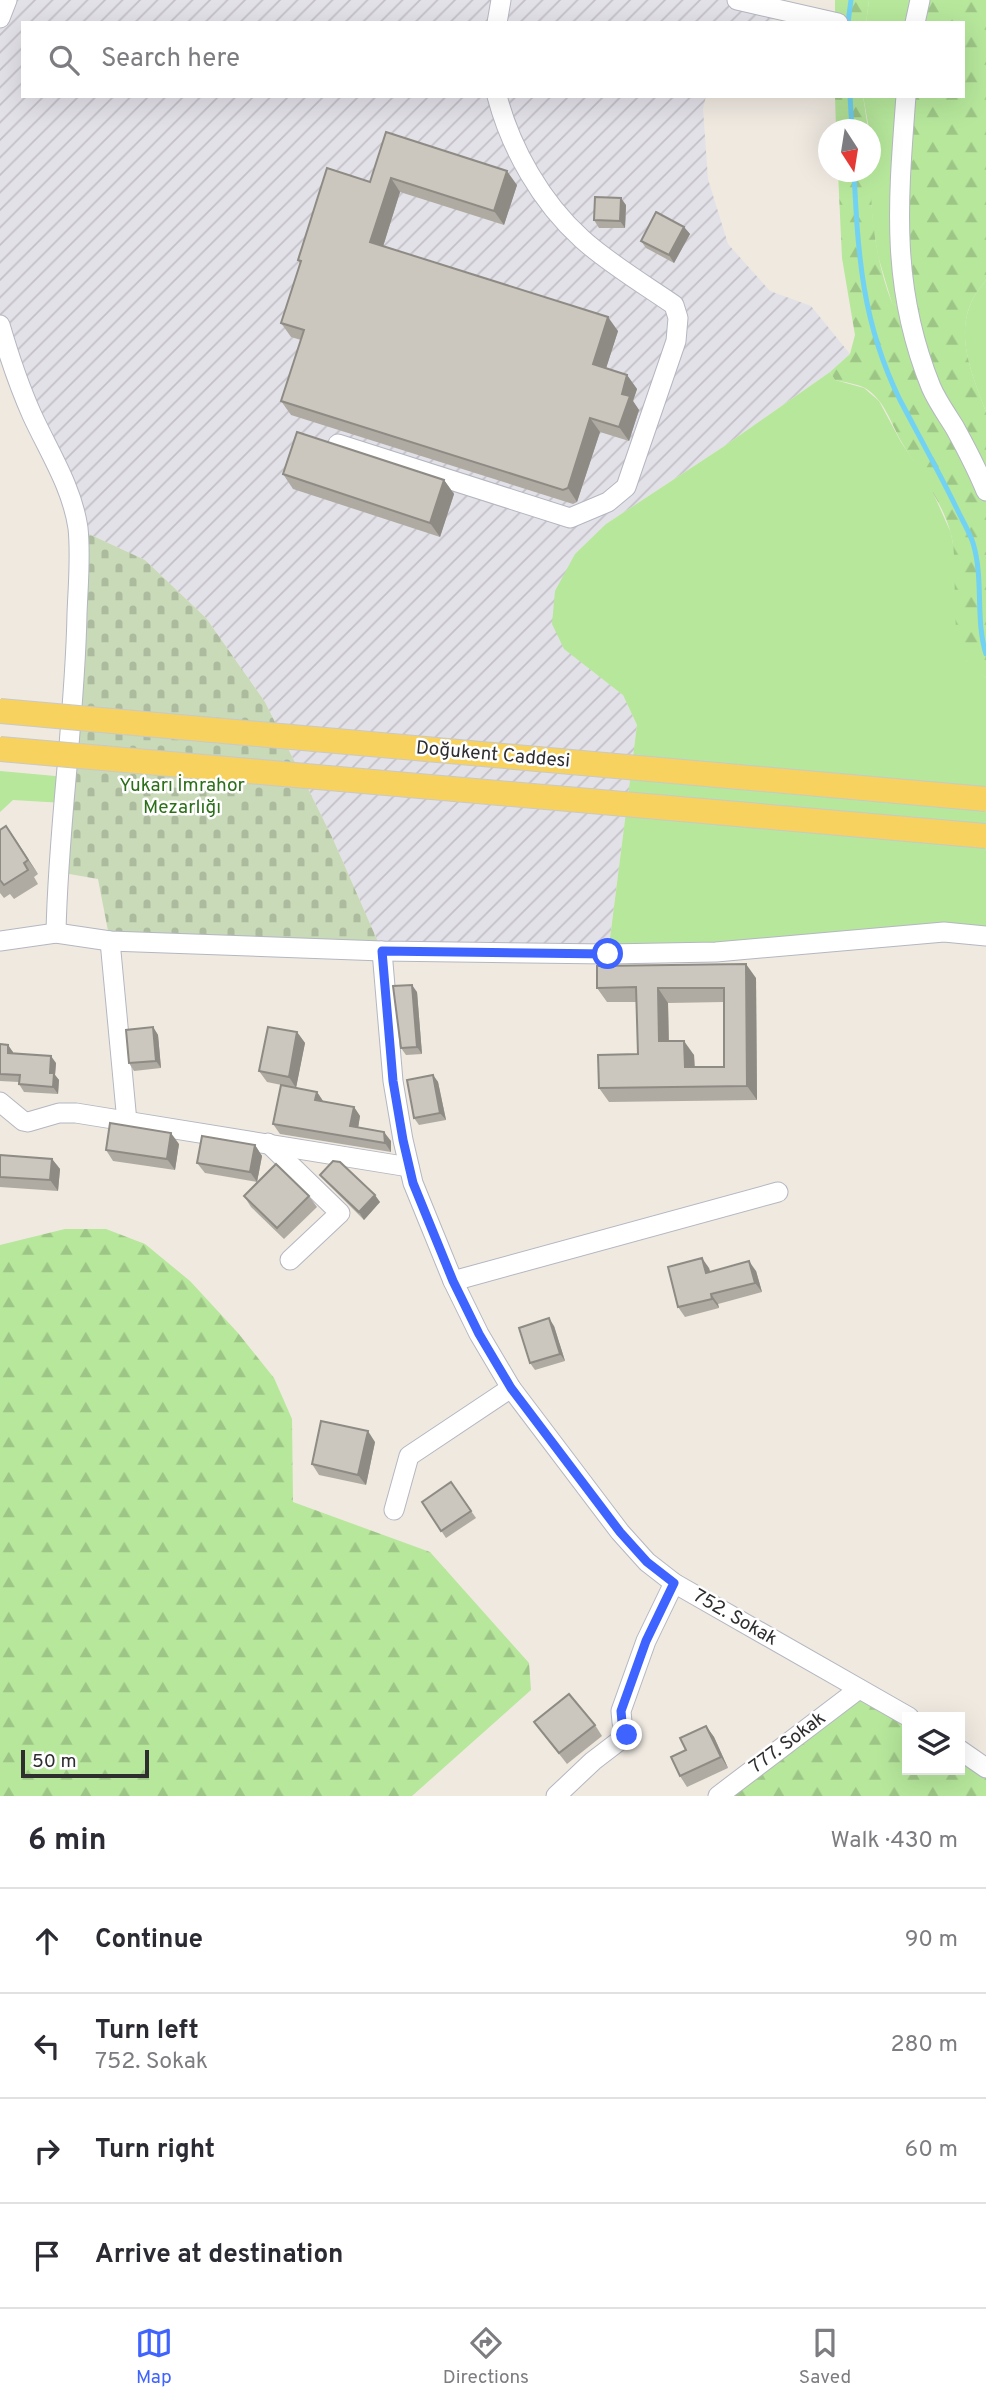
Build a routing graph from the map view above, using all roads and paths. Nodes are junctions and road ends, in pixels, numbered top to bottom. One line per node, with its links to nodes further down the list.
1 (7, 0): 5 (street)
2 (501, 0): 6 (street)
3 (737, 0): 7 (street)
4 (920, 0): 8 (street)
5 (0, 18)
6 (497, 21)
7 (829, 21)
8 (915, 21)
9 (498, 98): 12 (street)
10 (906, 98): 13 (street)
11 (0, 325): 18 (street)
12 (338, 444)
13 (986, 491)
14 (0, 711): 16 (main road, Doğukent Caddesi, bridge)
15 (0, 749): 17 (main road, Doğukent Caddesi, bridge)
16 (986, 799)
17 (986, 836)
18 (56, 933): 20 (street); 21 (street)
19 (986, 936): 22 (street)
20 (0, 941)
21 (110, 941): 22 (street); 24 (street)
22 (382, 951): 26 (street, 752. Sokak)
23 (0, 1102): 24 (street)
24 (127, 1122): 25 (street)
25 (268, 1143): 26 (street); 28 (street)
26 (410, 1167): 29 (street, 752. Sokak)
27 (778, 1192): 29 (street)
28 (290, 1260)
29 (453, 1281): 30 (street, 752. Sokak)
30 (511, 1388): 31 (street); 32 (street, 752. Sokak)
31 (394, 1510)
32 (674, 1583): 33 (street, 752. Sokak); 37 (street)
33 (859, 1689): 34 (street, 752. Sokak); 38 (street, 777. Sokak)
34 (902, 1713)
35 (965, 1754): 36 (street)
36 (986, 1768)
37 (556, 1796)
38 (718, 1796)

